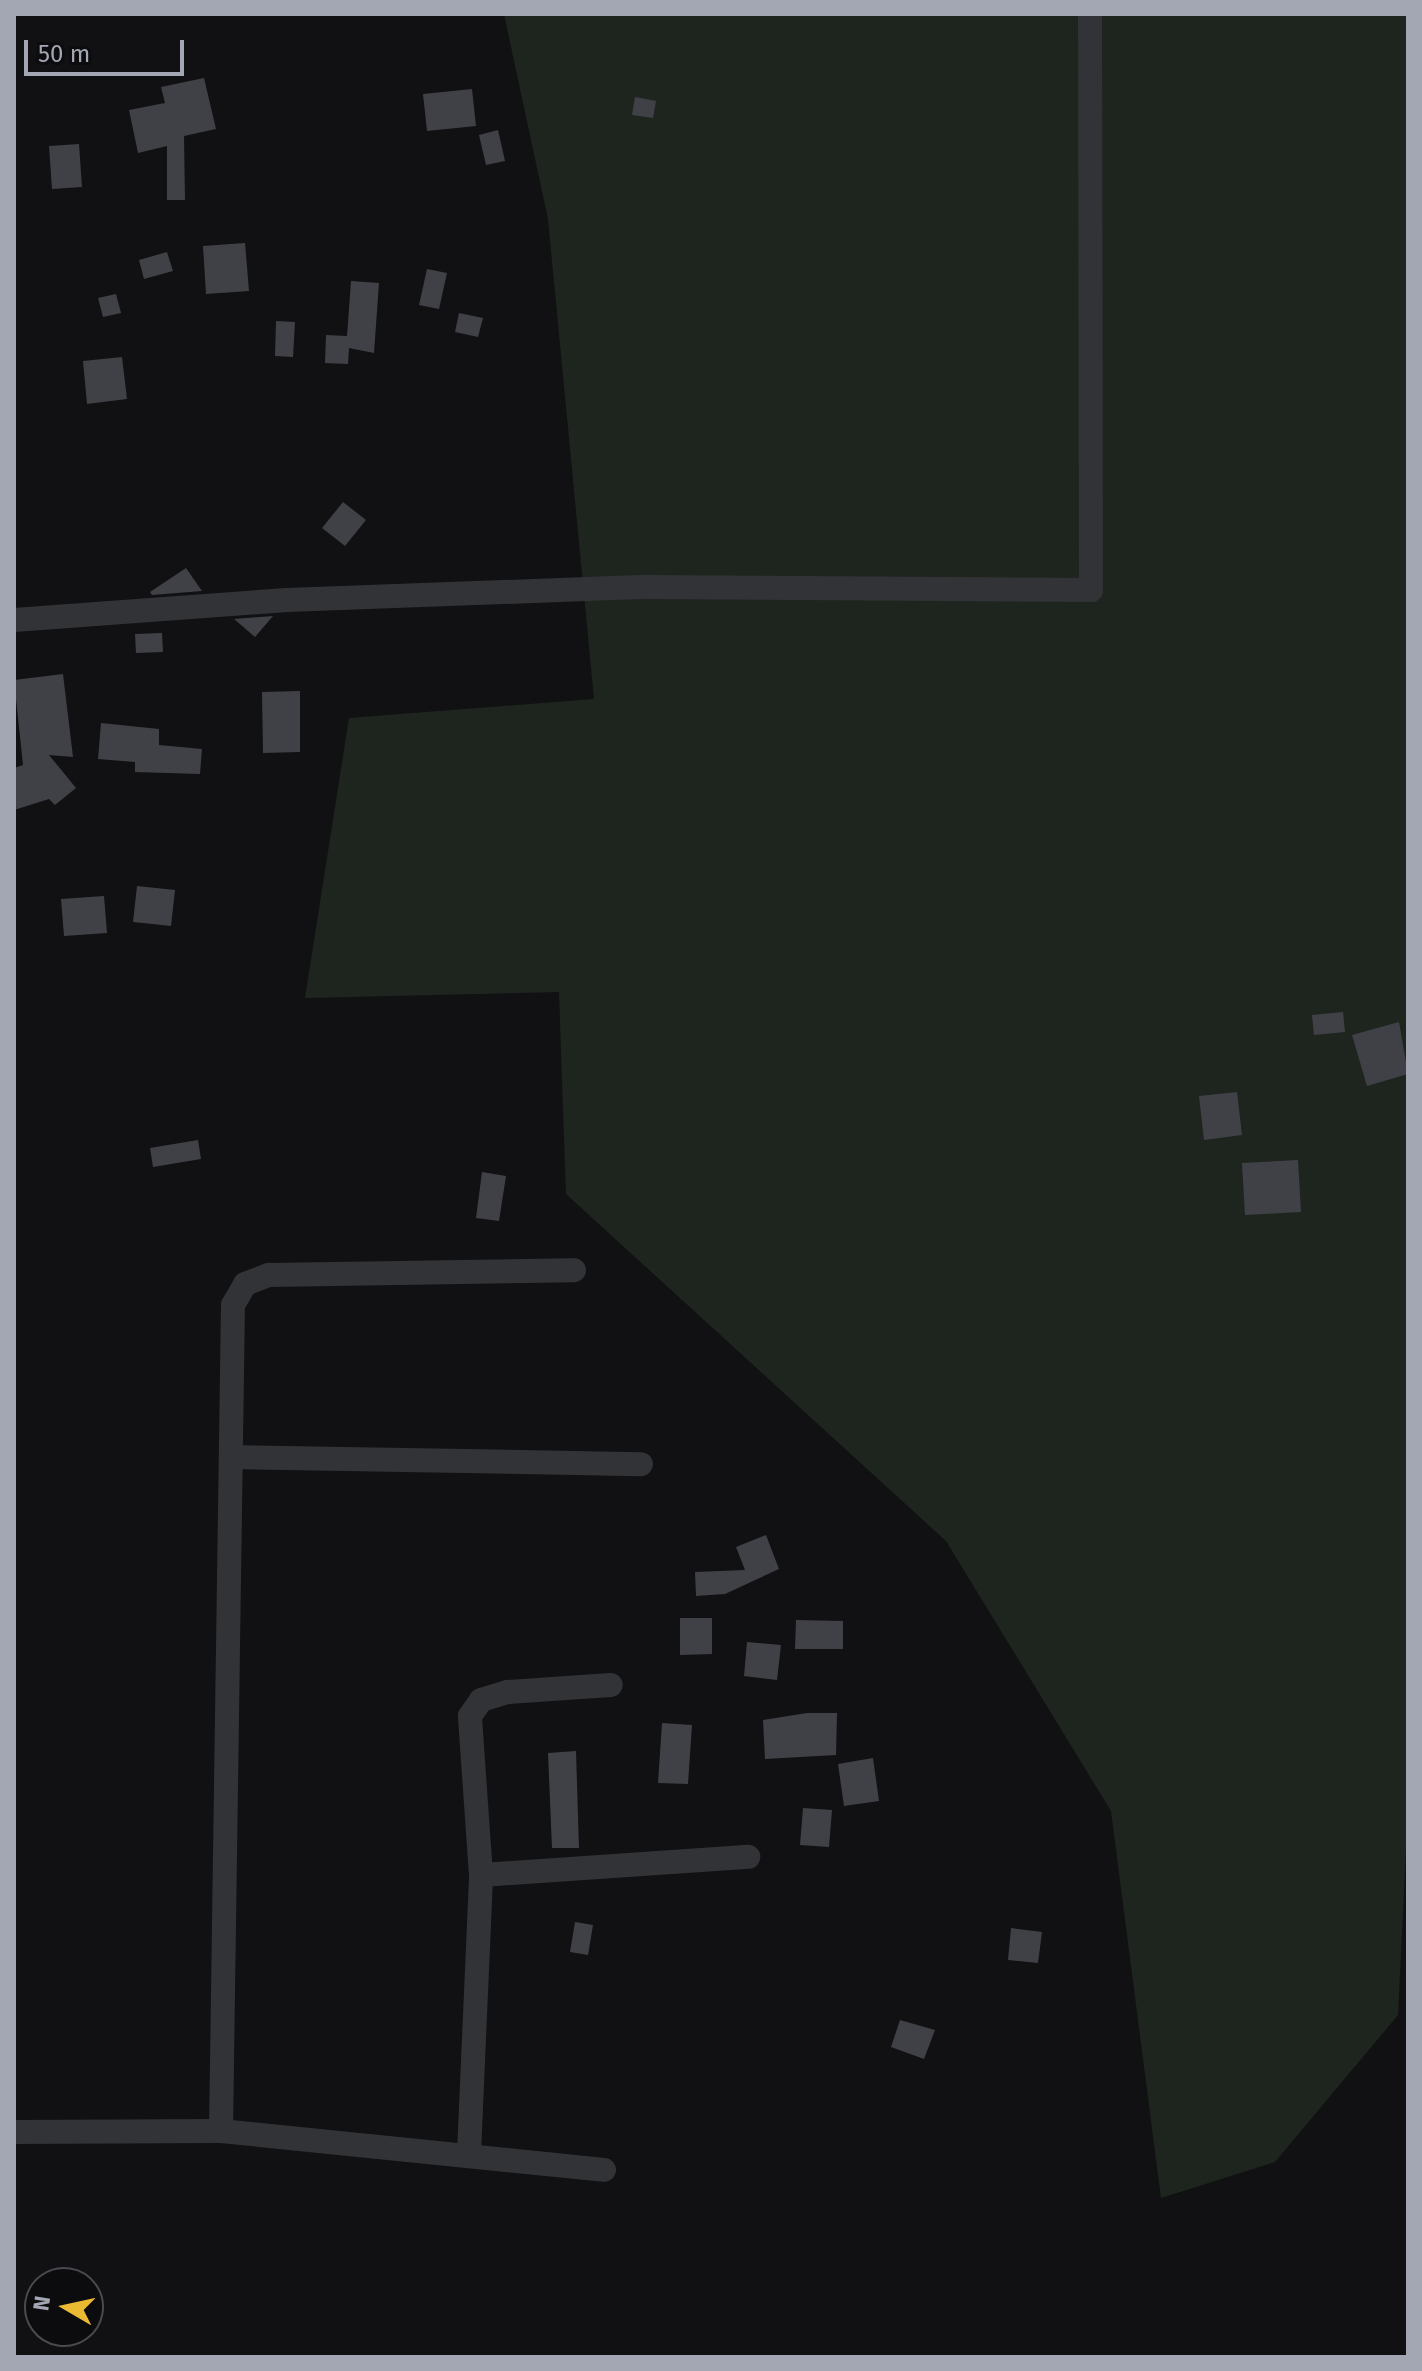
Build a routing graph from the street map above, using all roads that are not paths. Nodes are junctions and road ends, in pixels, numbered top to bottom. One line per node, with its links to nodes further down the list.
1 (1090, 14): 2 (street)
2 (14, 620)
3 (574, 1270): 4 (street)
4 (232, 1457): 5 (street); 9 (street)
5 (641, 1464)
6 (611, 1685): 8 (street)
7 (748, 1857): 8 (street)
8 (481, 1875): 11 (street)
9 (221, 2131): 10 (street); 11 (street)
10 (14, 2132)
11 (469, 2153): 12 (street)
12 (604, 2170)

